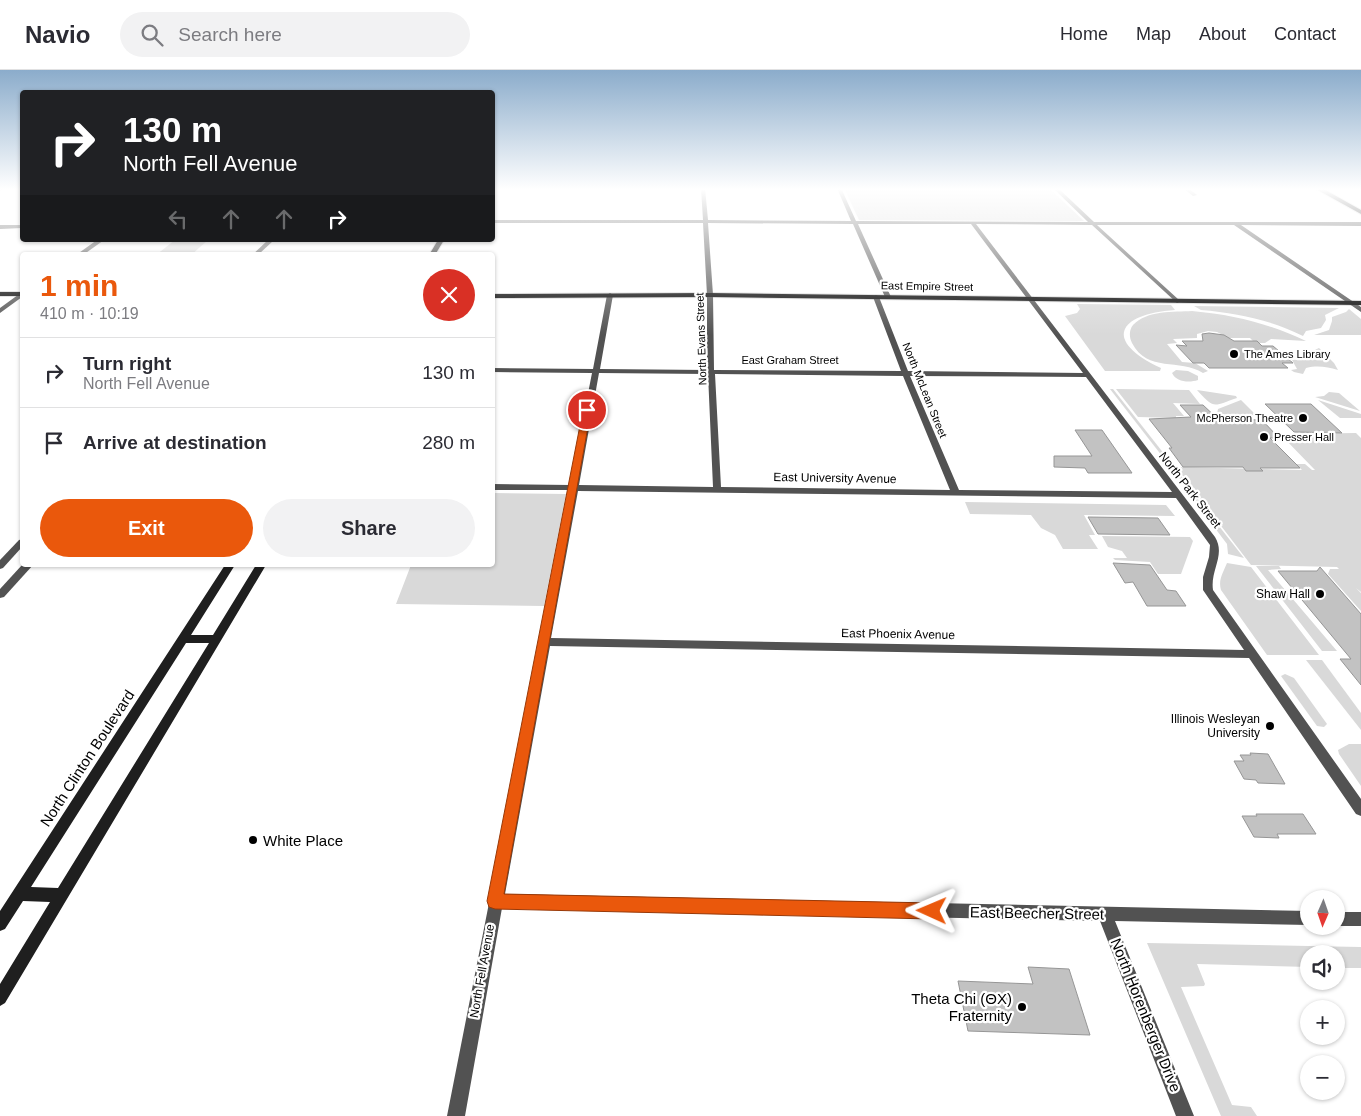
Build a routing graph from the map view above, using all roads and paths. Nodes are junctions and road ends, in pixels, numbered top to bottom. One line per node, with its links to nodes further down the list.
1 (705, 237): 13 (street, North Evans Street)
2 (862, 237): 17 (street)
3 (985, 237): 18 (street, North Park Street)
4 (1107, 237): 19 (street)
5 (1256, 237): 20 (street)
6 (98, 242): 8 (street)
7 (269, 242): 9 (street)
8 (83, 252)
9 (258, 252)
10 (0, 294): 11 (main road)
11 (20, 294)
12 (610, 295): 13 (main road, East Empire Street); 15 (main road, East Empire Street); 25 (street, North Fell Avenue)
13 (710, 295): 16 (main road, East Empire Street); 26 (street, North Evans Street)
14 (20, 296): 23 (street)
15 (495, 296)
16 (876, 297): 17 (main road, East Empire Street); 27 (street, North McLean Street)
17 (888, 297): 18 (main road, East Empire Street)
18 (1032, 299): 19 (main road, East Empire Street); 28 (street, North Park Street)
19 (1177, 301): 20 (main road, East Empire Street)
20 (1352, 303): 21 (main road, East Empire Street); 22 (street)
21 (1361, 303)
22 (1361, 310)
23 (0, 311)
24 (495, 370): 25 (street, East Graham Street)
25 (595, 370): 26 (street, East Graham Street); 30 (street, North Fell Avenue)
26 (711, 371): 27 (street, East Graham Street); 31 (street, North Evans Street)
27 (905, 372): 28 (street, East Graham Street); 32 (street, North McLean Street)
28 (1087, 374): 33 (street, North Park Street)
29 (495, 487): 30 (street, East University Avenue)
30 (572, 487): 31 (street, East University Avenue); 42 (street, North Fell Avenue)
31 (717, 490): 32 (street, East University Avenue)
32 (955, 491): 33 (street, East University Avenue)
33 (1178, 495): 43 (street, North Park Street)
34 (20, 544): 35 (street)
35 (0, 566)
36 (26, 567): 39 (street)
37 (229, 567): 40 (street, North Clinton Boulevard)
38 (260, 567): 41 (street)
39 (0, 595)
40 (183, 638): 41 (street); 45 (street, North Clinton Boulevard)
41 (217, 639): 46 (street)
42 (544, 642): 43 (street, East Phoenix Avenue); 47 (street, North Fell Avenue)
43 (1252, 654): 44 (street, North Park Street)
44 (1361, 810)
45 (19, 894): 46 (street); 52 (street, North Clinton Boulevard)
46 (62, 895): 53 (street)
47 (495, 901): 48 (street, East Beecher Street); 54 (street, North Fell Avenue)
48 (1105, 915): 49 (street, East Beecher Street); 55 (street, North Horenberger Drive)
49 (1300, 918)
50 (1345, 919): 51 (street)
51 (1361, 919)
52 (0, 924)
53 (0, 998)
54 (456, 1116)
55 (1185, 1116)

